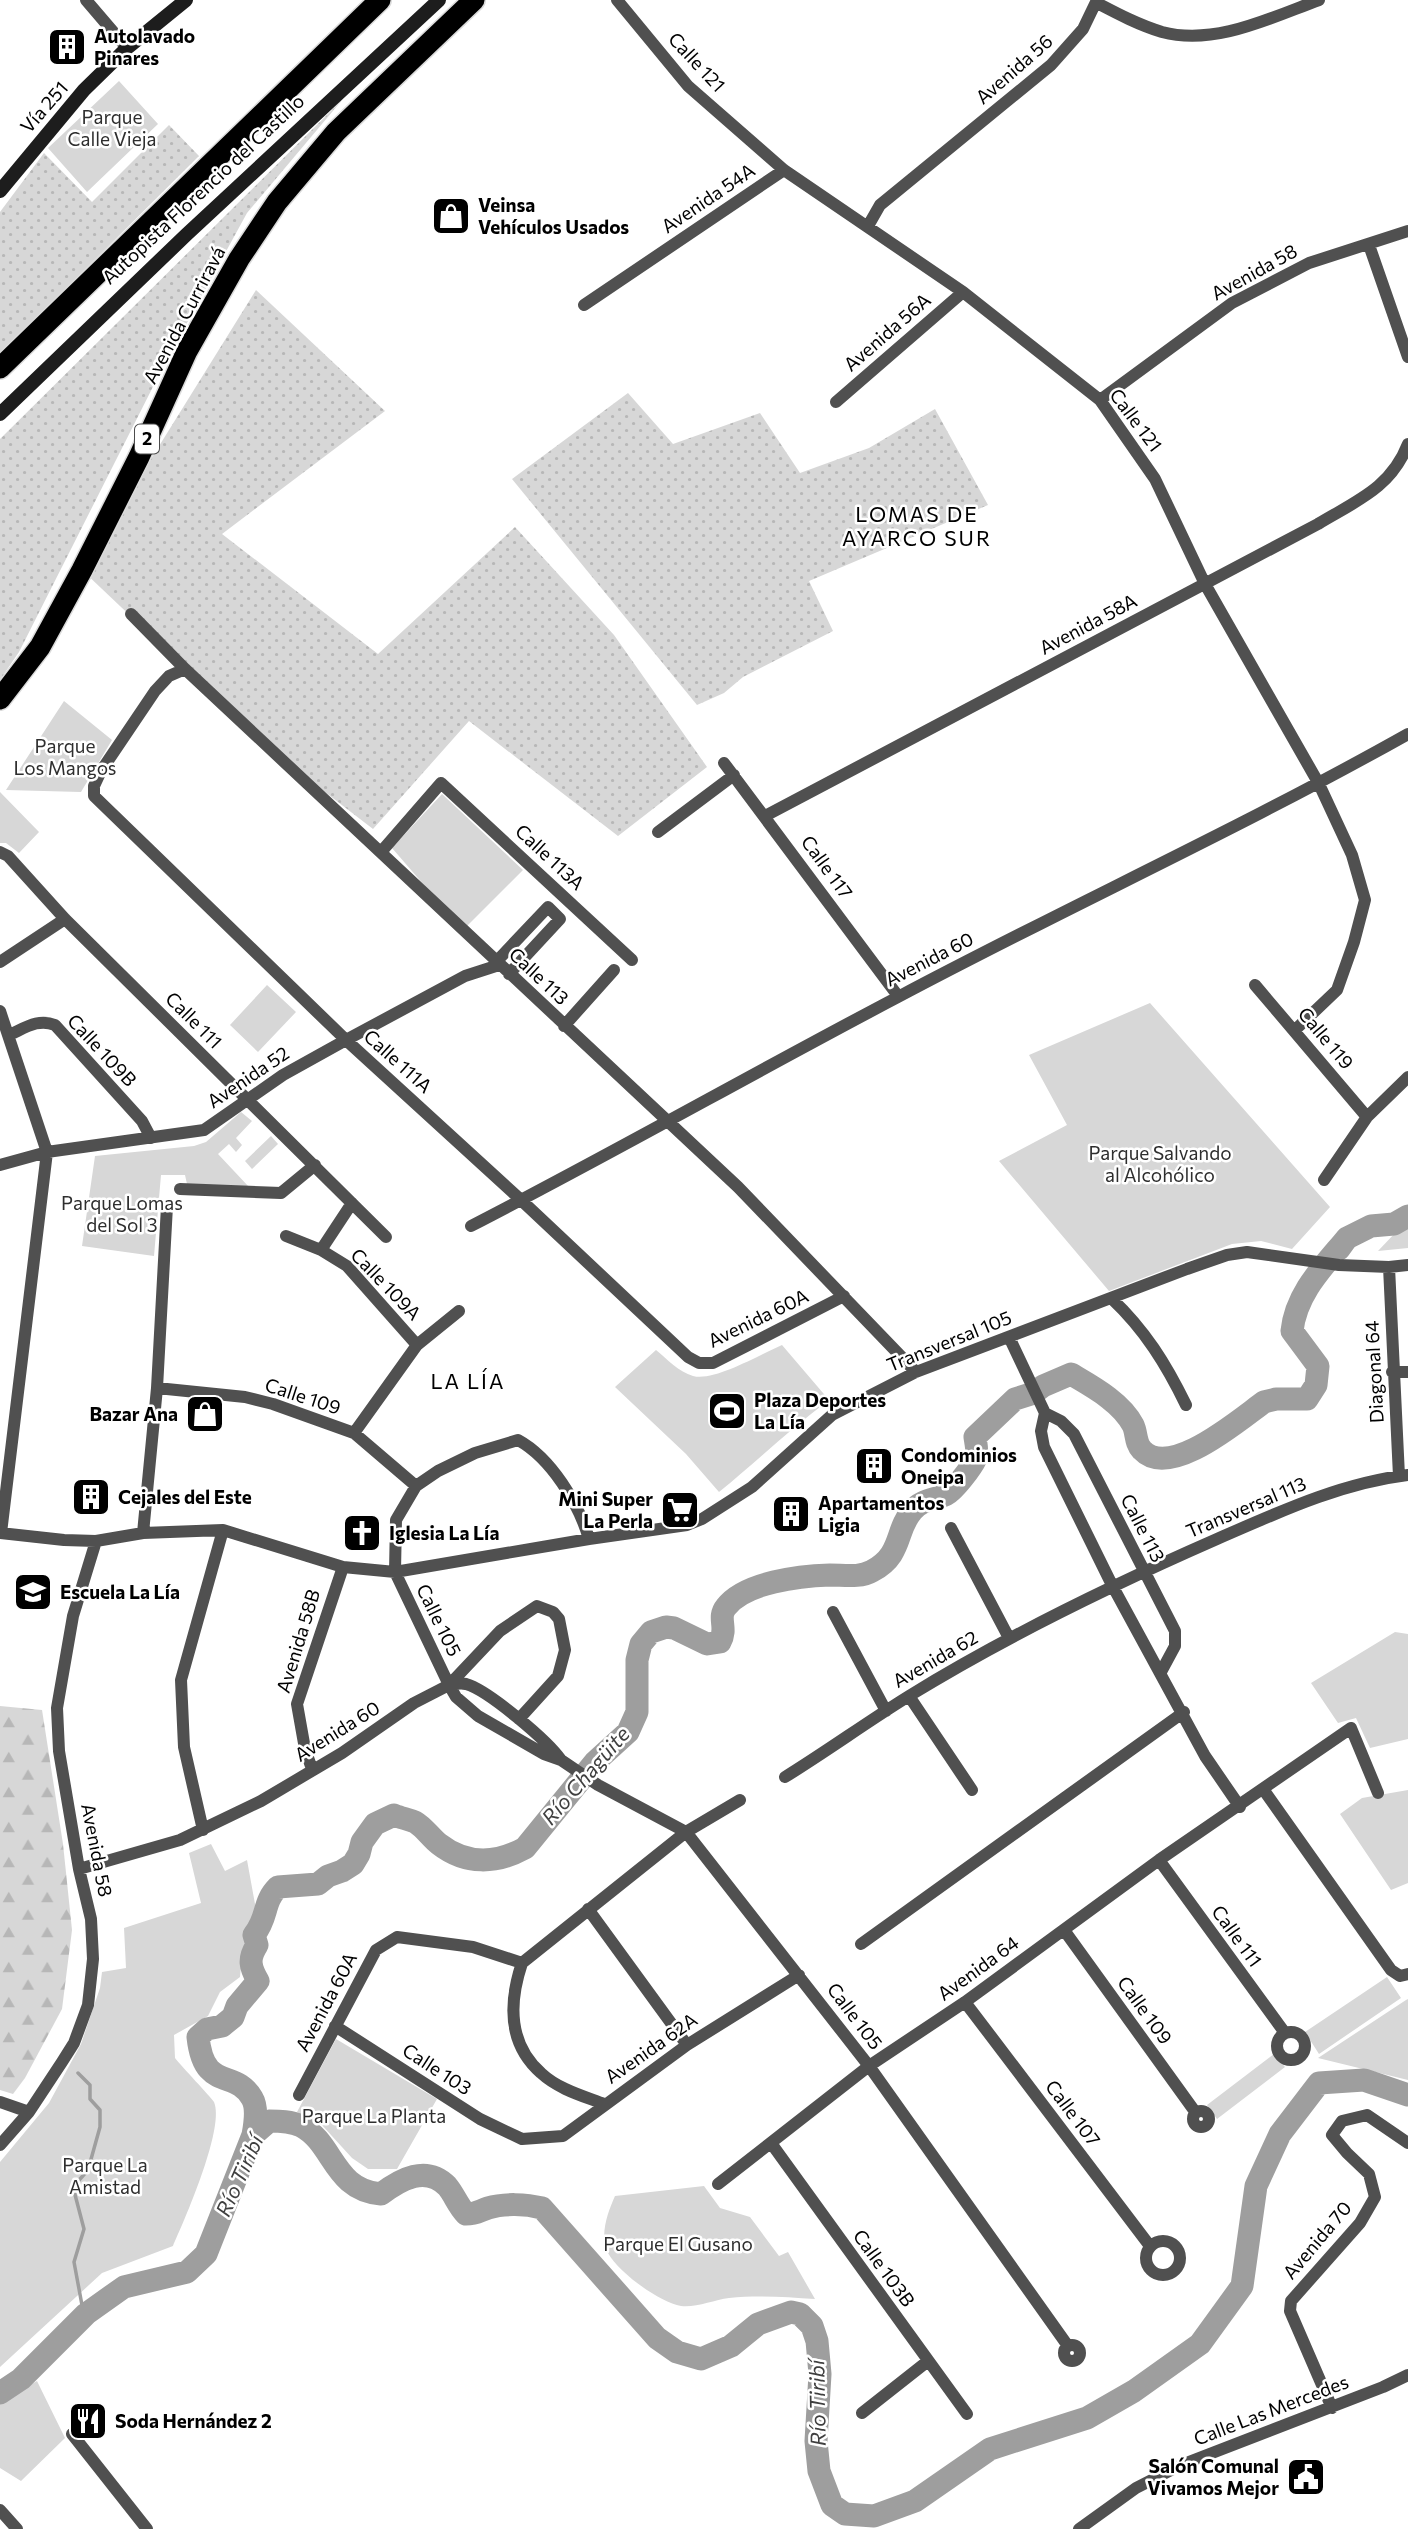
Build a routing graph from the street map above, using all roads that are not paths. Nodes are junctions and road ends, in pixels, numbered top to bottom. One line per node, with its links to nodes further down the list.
1 (86, 0): 9 (street)
2 (186, 0): 9 (main road, Vía 251)
3 (380, 0): 18 (highway, Autopista Florencio del Castillo)
4 (439, 0): 21 (main road, Autopista Florencio del Castillo)
5 (474, 0): 26 (highway, Avenida Curriravá / 2)
6 (617, 0): 10 (street, Calle 121)
7 (1319, 0): 8 (street, Avenida 56)
8 (1097, 2): 12 (street, Avenida 56)
9 (127, 48): 11 (main road, Vía 251)
10 (783, 170): 12 (street, Calle 121); 16 (street, Avenida 54A)
11 (0, 191)
12 (868, 226): 15 (street, Calle 121)
13 (1408, 231): 14 (street, Avenida 58)
14 (1369, 245): 17 (street); 19 (street, Avenida 58)
15 (963, 292): 19 (street, Calle 121); 20 (street, Avenida 56A)
16 (584, 305)
17 (1408, 357)
18 (0, 369)
19 (1100, 400): 23 (street, Calle 121)
20 (836, 402)
21 (0, 414)
22 (1408, 444): 23 (street, Avenida 58A)
23 (1205, 584): 30 (street, Calle 121); 31 (street, Avenida 58A)
24 (131, 614): 25 (street, Calle 113)
25 (185, 668): 33 (street, Calle 113); 46 (street, Calle 111A)
26 (0, 699)
27 (1408, 734): 30 (street, Avenida 60)
28 (724, 763): 29 (street, Calle 117)
29 (734, 775): 31 (street, Calle 117); 32 (street)
30 (1319, 785): 41 (street, Avenida 60); 44 (street, Calle 121)
31 (765, 816): 41 (street, Calle 117)
32 (658, 832)
33 (381, 852): 36 (street, Calle 113A); 38 (street, Calle 113)
34 (4, 854): 35 (street, Calle 111)
35 (65, 919): 37 (street); 48 (street, Calle 111)
36 (632, 960)
37 (0, 962)
38 (502, 967): 38 (street); 43 (street, Calle 113); 46 (street, Avenida 52)
39 (614, 970): 43 (street)
40 (1255, 985): 44 (street, Calle 119)
41 (898, 996): 50 (street, Avenida 60)
42 (0, 1011): 45 (street)
43 (564, 1026): 50 (street, Calle 113)
44 (1295, 1030): 49 (street, Calle 119)
45 (9, 1035): 51 (street, Calle 109B); 52 (street)
46 (346, 1040): 48 (street, Avenida 52); 57 (street, Calle 111A)
47 (1408, 1077): 49 (street)
48 (247, 1101): 51 (street, Avenida 52); 54 (street, Calle 111)
49 (1367, 1117): 55 (street)
50 (666, 1123): 57 (street, Avenida 60); 66 (street, Calle 113)
51 (151, 1138): 52 (street, Avenida 52)
52 (47, 1152): 53 (street, Avenida 52); 83 (street)
53 (4, 1164)
54 (315, 1165): 56 (street); 58 (street, Calle 111)
55 (1324, 1180)
56 (180, 1189)
57 (521, 1200): 60 (street, Avenida 60); 71 (street, Calle 111A)
58 (352, 1203): 62 (street, Calle 111); 63 (street)
59 (167, 1206): 75 (street)
60 (471, 1226)
61 (286, 1236): 63 (street, Calle 109A)
62 (386, 1237)
63 (321, 1250): 70 (street, Calle 109A)
64 (1408, 1265): 65 (street, Transversal 105)
65 (1389, 1267): 67 (street, Transversal 105); 73 (street, Diagonal 64)
66 (844, 1296): 71 (street, Avenida 60A); 72 (street, Calle 113)
67 (1111, 1298): 69 (street, Transversal 105); 76 (street)
68 (459, 1311): 70 (street)
69 (1009, 1337): 72 (street, Transversal 105); 77 (street, Calle 113)
70 (417, 1345): 78 (street)
71 (688, 1357)
72 (916, 1372): 85 (street, Transversal 105)
73 (1392, 1372): 74 (street); 79 (street, Diagonal 64)
74 (1408, 1372)
75 (158, 1388): 78 (street, Calle 109); 84 (street)
76 (1186, 1405)
77 (1042, 1408): 89 (street, Calle 113); 90 (street, Calle 113)
78 (354, 1433): 80 (street, Calle 109)
79 (1404, 1475): 89 (street, Transversal 113)
80 (416, 1486): 85 (street); 88 (street)
81 (950, 1528): 92 (street)
82 (223, 1530): 84 (street, Transversal 105); 87 (street, Transversal 105); 107 (street)
83 (0, 1533): 86 (street)
84 (143, 1533): 86 (street)
85 (589, 1539): 88 (street, Transversal 105)
86 (96, 1541): 110 (street, Avenida 58)
87 (343, 1567): 88 (street, Transversal 105); 100 (street, Avenida 58B)
88 (394, 1572): 94 (street, Calle 105)
89 (1143, 1572): 90 (street, Transversal 113); 93 (street, Calle 113)
90 (1112, 1585): 92 (street, Avenida 62); 93 (street, Calle 113)
91 (833, 1612): 96 (street)
92 (1009, 1638): 95 (street, Avenida 62)
93 (1161, 1672): 97 (street, Calle 113)
94 (449, 1685): 98 (street, Calle 105); 98 (street, Avenida 60); 99 (street, Calle 105); 100 (street, Avenida 60)
95 (909, 1696): 96 (street, Avenida 62); 103 (street)
96 (887, 1711): 101 (street, Avenida 62)
97 (1184, 1712): 106 (street, Calle 113); 113 (street)
98 (519, 1719): 99 (street, Calle 105)
99 (561, 1760): 108 (street, Calle 105)
100 (312, 1769): 107 (street, Avenida 60)
101 (785, 1777)
102 (1263, 1789): 104 (street, Avenida 64); 106 (street, Avenida 64); 115 (street)
103 (972, 1790)
104 (1378, 1793)
105 (740, 1800): 108 (street)
106 (1240, 1807): 109 (street, Avenida 64)
107 (203, 1830): 110 (street, Avenida 60)
108 (686, 1832): 111 (street); 116 (street, Calle 105)
109 (1159, 1860): 112 (street, Avenida 64); 119 (street, Calle 111)
110 (79, 1869): 125 (street, Avenida 58)
111 (588, 1909): 114 (street); 120 (street)
112 (1064, 1930): 117 (street, Avenida 64); 126 (street, Calle 109)
113 (861, 1944)
114 (523, 1963): 118 (street, Avenida 60A); 124 (street)
115 (1408, 1974)
116 (799, 1975): 120 (street, Avenida 62A); 121 (street, Calle 105)
117 (965, 2002): 121 (street, Avenida 64); 132 (street, Calle 107)
118 (335, 2026): 122 (street, Avenida 60A); 127 (street, Calle 103)
119 (1285, 2034)
120 (687, 2045): 124 (street, Avenida 62A)
121 (869, 2066): 129 (street, Avenida 64); 133 (street, Calle 105)
122 (299, 2095)
123 (0, 2102): 125 (street)
124 (604, 2104): 127 (street, Avenida 62A)
125 (29, 2112): 130 (street, Avenida 58)
126 (1195, 2113)
127 (522, 2139)
128 (1408, 2143): 136 (street, Avenida 70)
129 (771, 2144): 131 (street, Avenida 64); 134 (street, Calle 103B)
130 (0, 2145)
131 (718, 2184)
132 (1150, 2246)
133 (1068, 2346)
134 (928, 2361): 137 (street); 138 (street, Calle 103B)
135 (1408, 2375): 136 (street, Calle Las Mercedes)
136 (1332, 2408): 143 (street, Calle Las Mercedes)
137 (862, 2413)
138 (967, 2414)
139 (72, 2434): 142 (street)
140 (0, 2511): 141 (street)
141 (18, 2529)
142 (147, 2529)
143 (1079, 2529)

